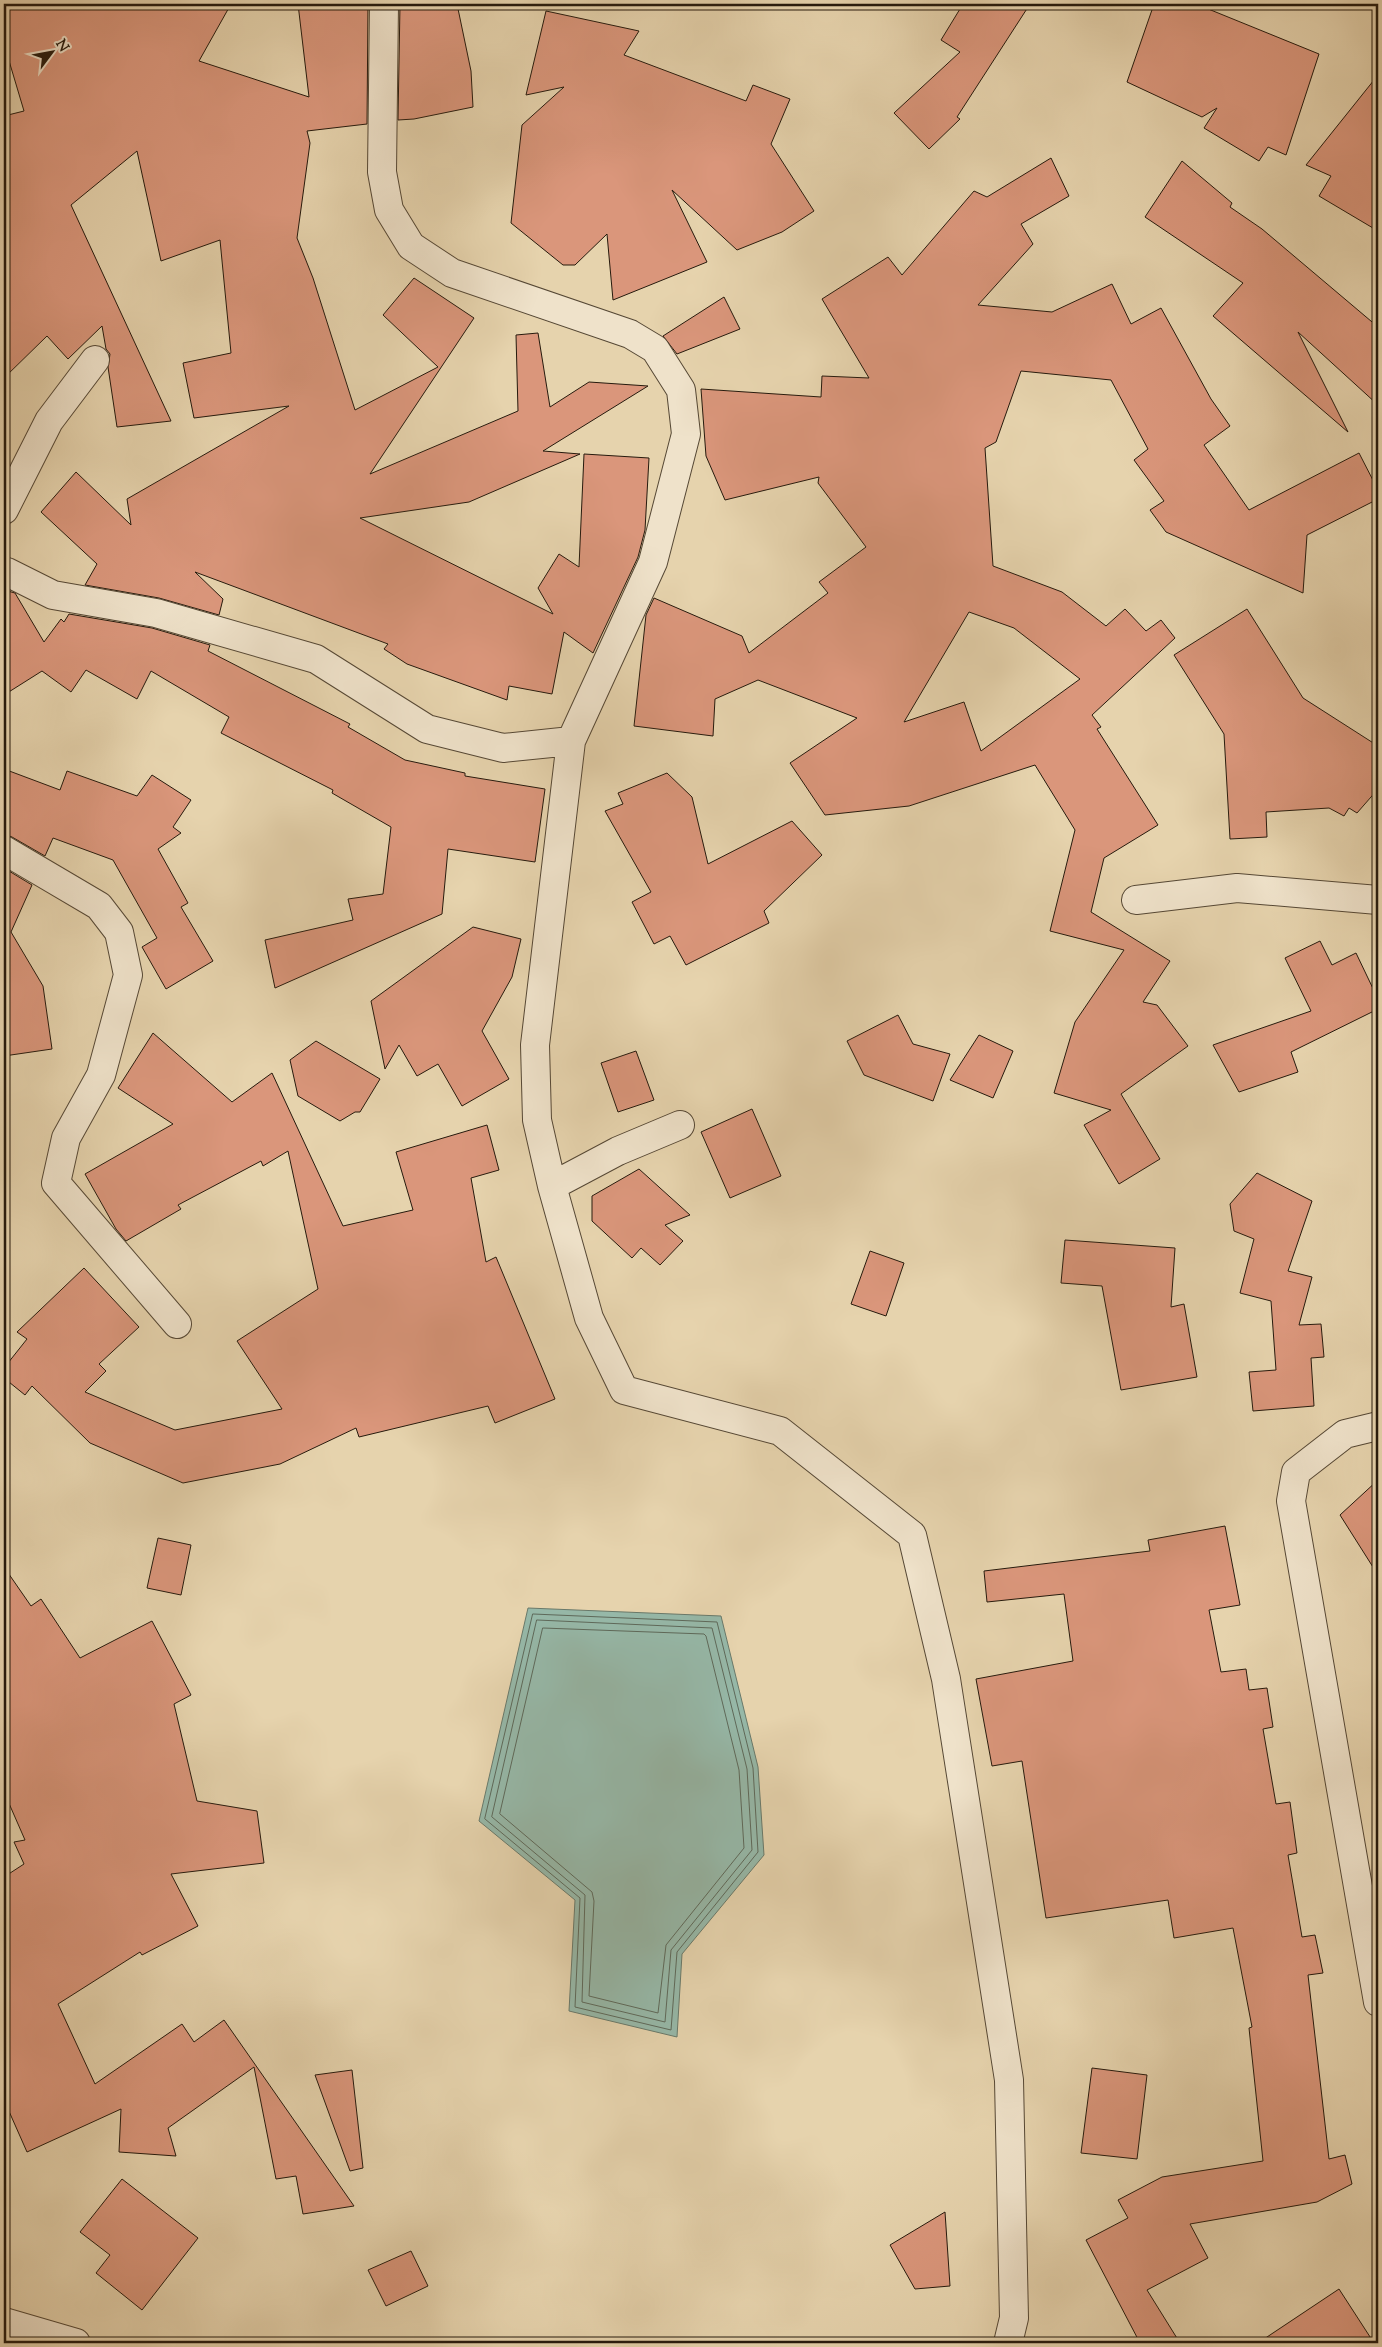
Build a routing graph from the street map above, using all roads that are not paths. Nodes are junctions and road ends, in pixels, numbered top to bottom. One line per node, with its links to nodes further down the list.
1 (384, 4): 5 (street)
2 (95, 360): 3 (street)
3 (4, 510)
4 (5, 570): 5 (street)
5 (571, 741): 10 (street)
6 (4, 850): 11 (street)
7 (1136, 900): 8 (street)
8 (1378, 900)
9 (680, 1125): 10 (street)
10 (552, 1186): 16 (street)
11 (177, 1324)
12 (1378, 1426): 13 (street)
13 (1378, 2002)
14 (4, 2322): 15 (street)
15 (76, 2343)
16 (1008, 2343)

